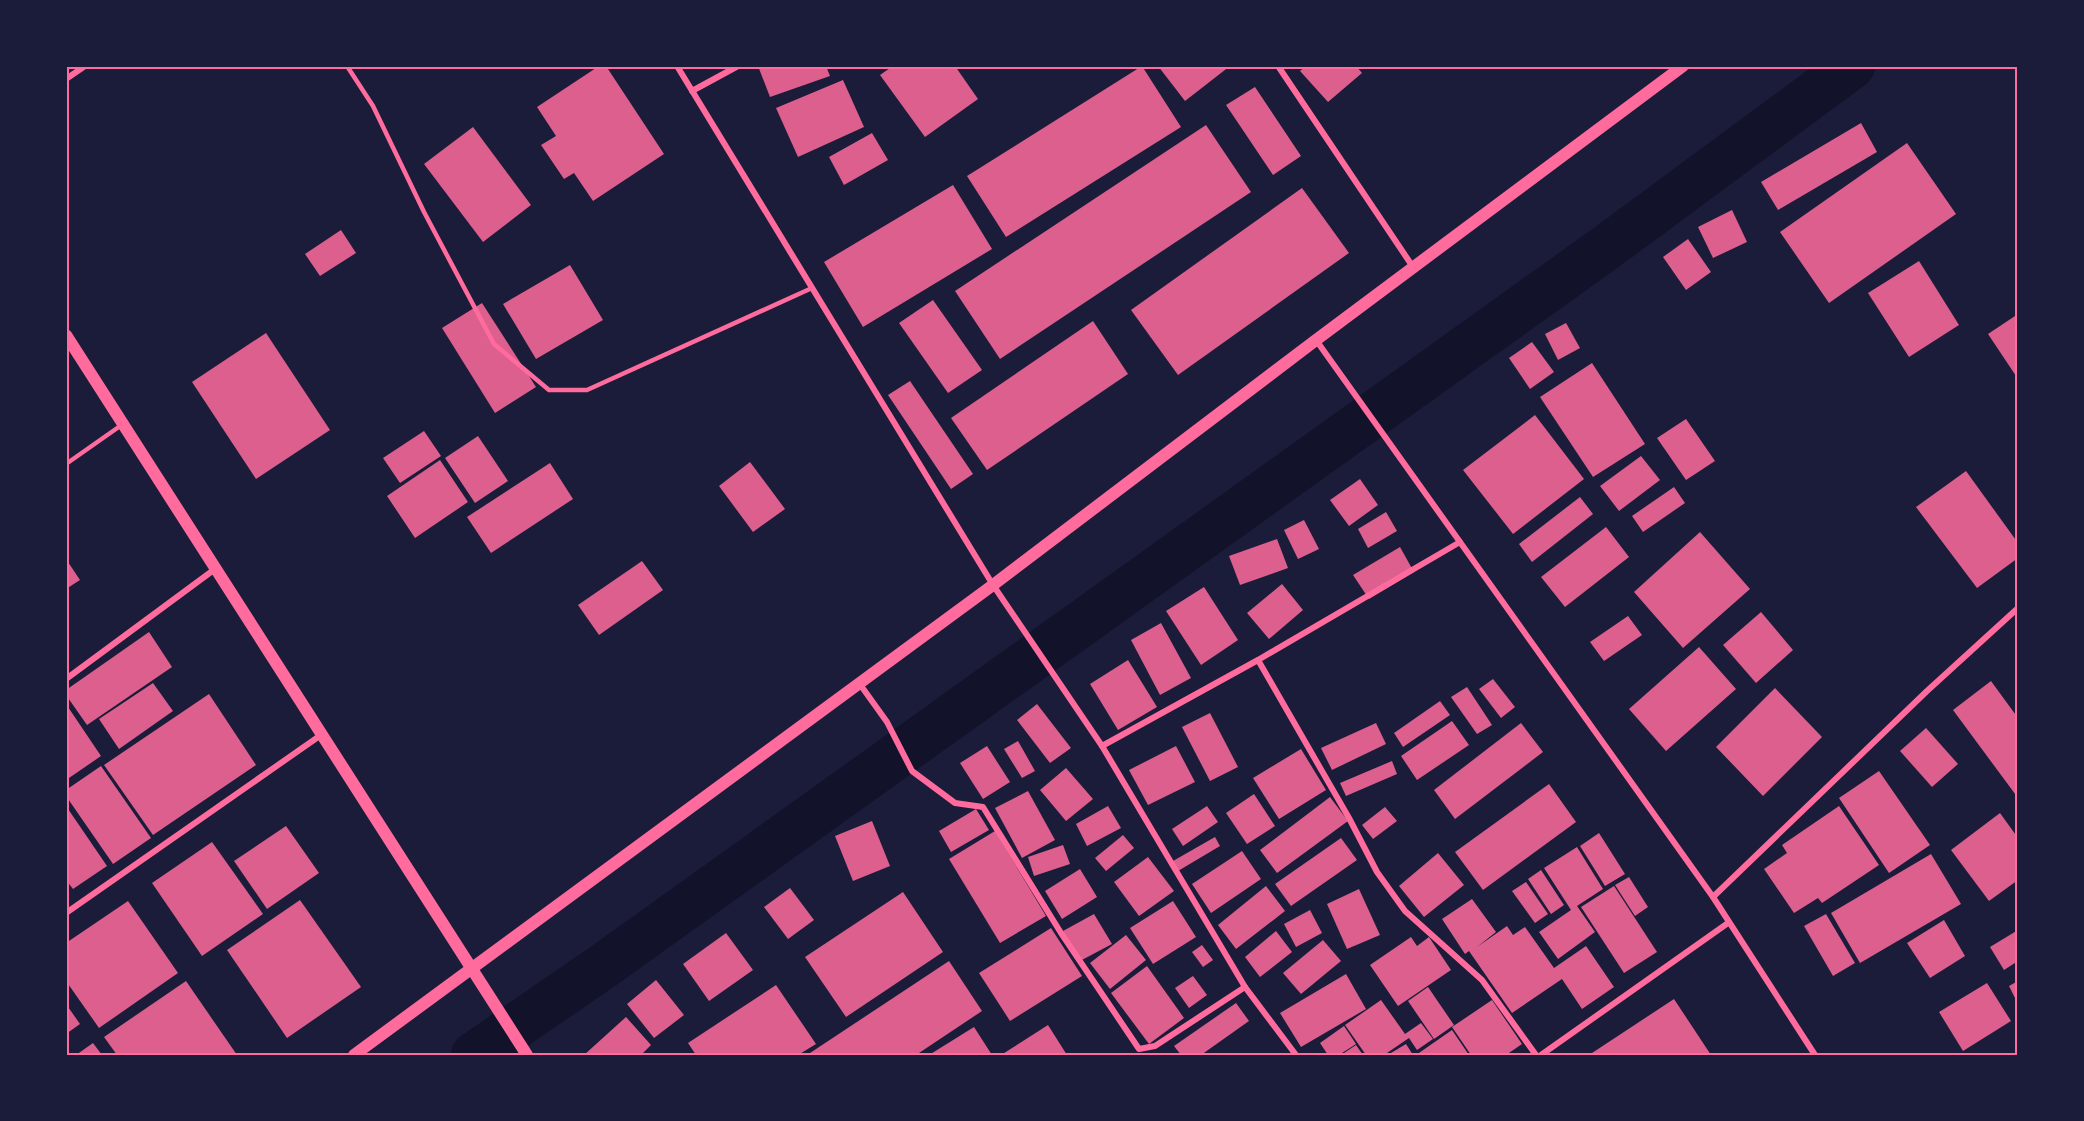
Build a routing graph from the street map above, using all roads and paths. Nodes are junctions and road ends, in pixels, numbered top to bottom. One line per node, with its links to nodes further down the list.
1 (85, 66): 7 (street)
2 (347, 66): 10 (lane)
3 (677, 66): 8 (street)
4 (738, 66): 8 (street)
5 (1278, 66): 9 (street)
6 (1683, 66): 9 (main road)
7 (66, 79)
8 (692, 91): 10 (street)
9 (1413, 267): 12 (main road)
10 (812, 288): 17 (street)
11 (66, 335): 13 (main road)
12 (1316, 339): 15 (street); 17 (main road)
13 (123, 424): 14 (lane); 16 (main road)
14 (66, 464)
15 (1460, 542): 19 (street); 24 (street)
16 (215, 569): 20 (street); 22 (main road)
17 (993, 585): 21 (main road); 23 (street)
18 (2018, 608): 24 (street)
19 (1258, 660): 23 (street); 32 (street)
20 (66, 679)
21 (859, 682): 27 (main road); 28 (street)
22 (321, 735): 25 (street); 27 (main road)
23 (1102, 746): 28 (street)
24 (1713, 897): 26 (street)
25 (66, 913)
26 (1728, 923): 33 (street); 34 (street)
27 (472, 967): 29 (main road); 30 (main road)
28 (1245, 987): 31 (street)
29 (525, 1051)
30 (354, 1055)
31 (1296, 1055)
32 (1536, 1055)
33 (1541, 1055)
34 (1815, 1055)

